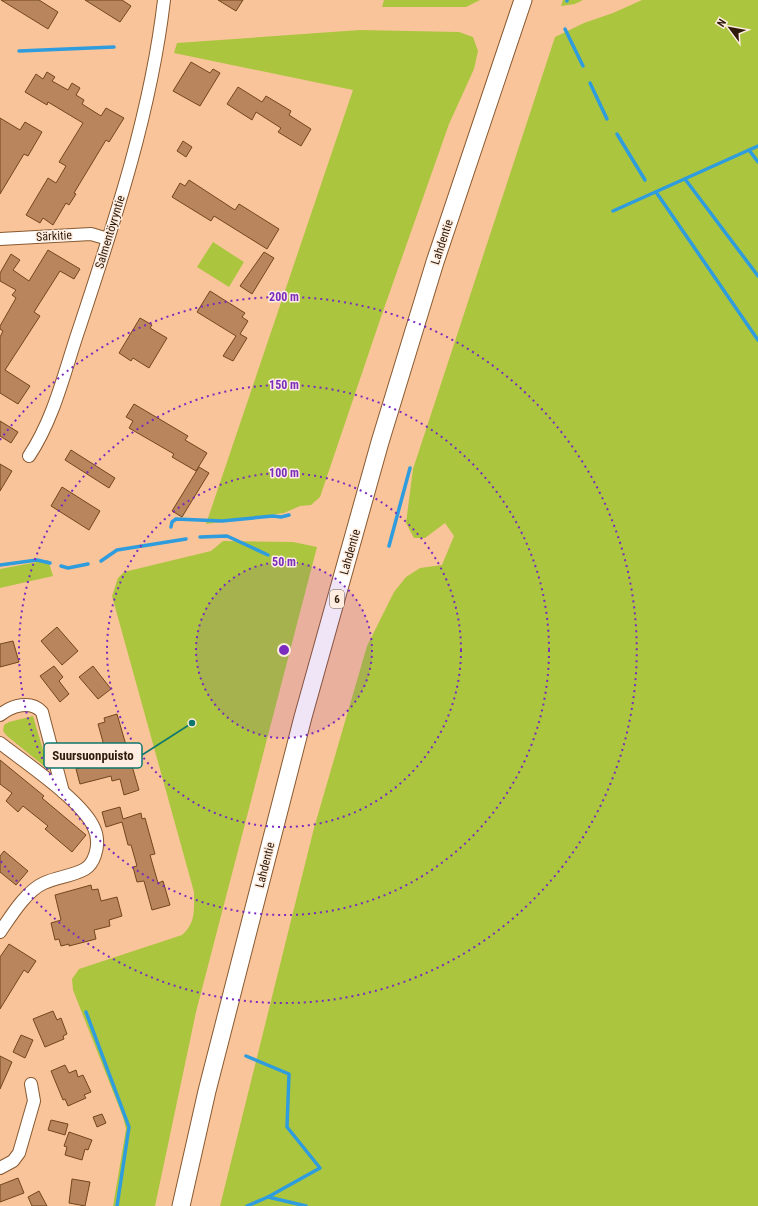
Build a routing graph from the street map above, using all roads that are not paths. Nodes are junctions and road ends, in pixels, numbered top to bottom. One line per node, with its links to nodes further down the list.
1 (164, 0): 3 (street, Salmentöyryntie)
2 (523, 0): 12 (highway, Lahdentie / 6)
3 (108, 238): 4 (street, Särkitie); 5 (street, Salmentöyryntie)
4 (0, 239)
5 (29, 456)
6 (0, 714): 8 (street)
7 (0, 743): 8 (street)
8 (63, 792): 9 (street)
9 (2, 926)
10 (31, 1084): 11 (street)
11 (0, 1168)
12 (181, 1206)

